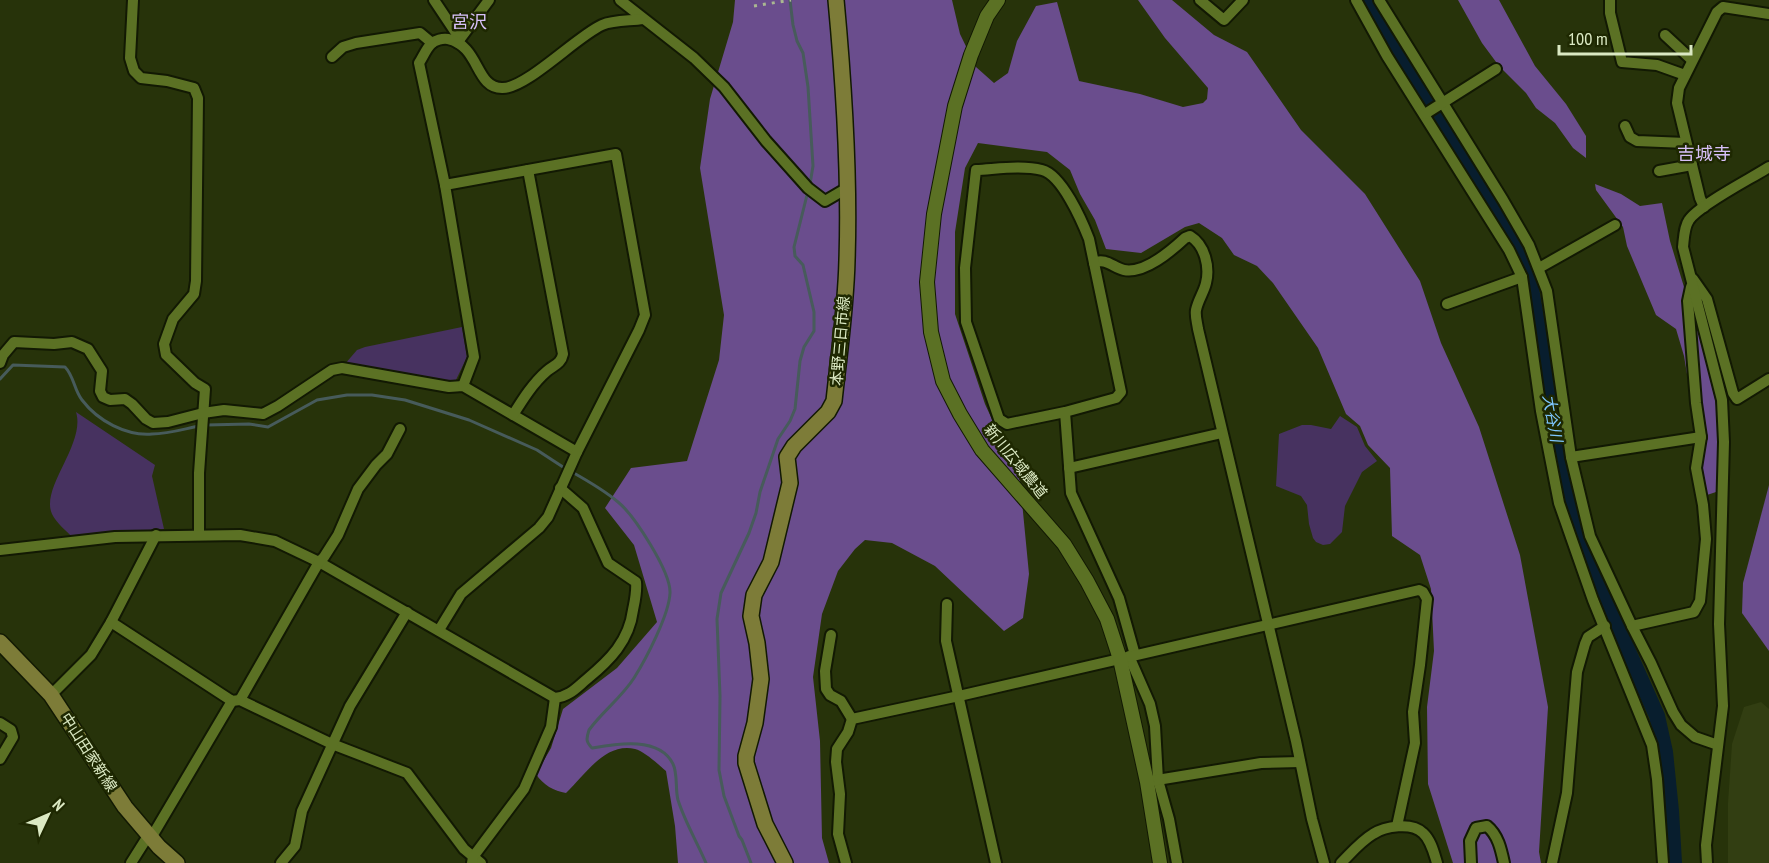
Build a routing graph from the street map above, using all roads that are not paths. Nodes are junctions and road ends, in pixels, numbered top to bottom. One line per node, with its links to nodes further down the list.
1 (133, 0): 46 (street)
2 (434, 0): 19 (street)
3 (489, 0): 19 (street)
4 (620, 0): 17 (street)
5 (836, 0): 34 (main road, 本野三日市線)
6 (998, 0): 68 (street, 新川広域農道)
7 (1200, 0): 8 (street)
8 (1243, 0)
9 (1356, 0): 26 (street)
10 (1379, 0): 25 (street)
11 (1610, 0): 24 (street)
12 (1719, 0): 14 (street)
13 (1755, 0): 15 (street)
14 (1717, 12): 15 (street); 22 (street)
15 (1752, 12): 16 (street)
16 (1769, 14)
17 (643, 19): 19 (street); 34 (street)
18 (1665, 35): 22 (street)
19 (459, 41): 20 (street)
20 (432, 43): 21 (street); 33 (street)
21 (332, 57)
22 (1692, 60): 24 (street)
23 (1496, 69): 25 (street)
24 (1685, 75): 28 (street)
25 (1442, 103): 26 (street); 38 (street)
26 (1425, 114): 39 (street)
27 (1625, 126): 28 (street)
28 (1686, 143): 29 (street)
29 (1692, 165): 32 (street); 35 (street)
30 (1769, 167): 35 (street)
31 (528, 170): 33 (street); 47 (street); 51 (street)
32 (1659, 171)
33 (445, 185): 44 (street)
34 (849, 187): 86 (main road, 本野三日市線)
35 (1704, 207): 40 (street)
36 (1615, 225): 38 (street)
37 (1094, 262): 45 (street); 45 (street); 49 (street)
38 (1539, 268): 52 (street)
39 (1522, 277): 41 (street); 63 (street)
40 (1690, 279): 43 (street); 50 (street); 76 (street)
41 (1447, 304)
42 (0, 363): 46 (street)
43 (1769, 379)
44 (463, 386): 46 (street); 47 (street)
45 (1065, 412): 53 (street)
46 (202, 413): 55 (street)
47 (513, 415): 51 (street)
48 (400, 429): 58 (street)
49 (1222, 433): 53 (street); 62 (street)
50 (1701, 437): 52 (street); 64 (street)
51 (577, 452): 54 (street)
52 (1571, 457): 64 (street)
53 (1069, 468): 68 (street)
54 (560, 488): 65 (street); 71 (street)
55 (199, 535): 56 (street); 58 (street)
56 (156, 536): 57 (street); 61 (street)
57 (0, 550)
58 (319, 562): 60 (street); 72 (street)
59 (947, 604): 70 (street)
60 (407, 612): 65 (street); 75 (street)
61 (111, 622): 69 (street); 72 (street)
62 (1268, 625): 68 (street); 78 (street); 80 (street)
63 (1605, 626): 96 (street); 97 (street)
64 (1632, 626): 76 (street)
65 (439, 630): 71 (street)
66 (831, 635): 73 (street)
67 (3, 650): 69 (main road, 中山田家新線)
68 (1128, 657): 70 (street); 79 (street, 新川広域農道); 79 (street)
69 (51, 695): 81 (main road, 中山田家新線)
70 (959, 696): 73 (street); 88 (street)
71 (555, 698): 82 (street)
72 (236, 701): 75 (street); 81 (street)
73 (852, 719): 87 (street)
74 (0, 723): 77 (street)
75 (332, 744): 82 (street); 85 (street)
76 (1718, 745): 98 (street)
77 (0, 759)
78 (1300, 762): 79 (street); 91 (street)
79 (1152, 781): 89 (street, 新川広域農道); 90 (street)
80 (1397, 826): 92 (street); 93 (street)
81 (148, 836): 83 (street); 84 (main road, 中山田家新線)
82 (475, 861)
83 (131, 863)
84 (177, 863)
85 (281, 863)
86 (784, 863)
87 (846, 863)
88 (996, 863)
89 (1160, 863)
90 (1177, 863)
91 (1324, 863)
92 (1341, 863)
93 (1437, 863)
94 (1471, 863): 95 (street)
95 (1504, 863)
96 (1552, 863)
97 (1663, 863)
98 (1707, 863)

